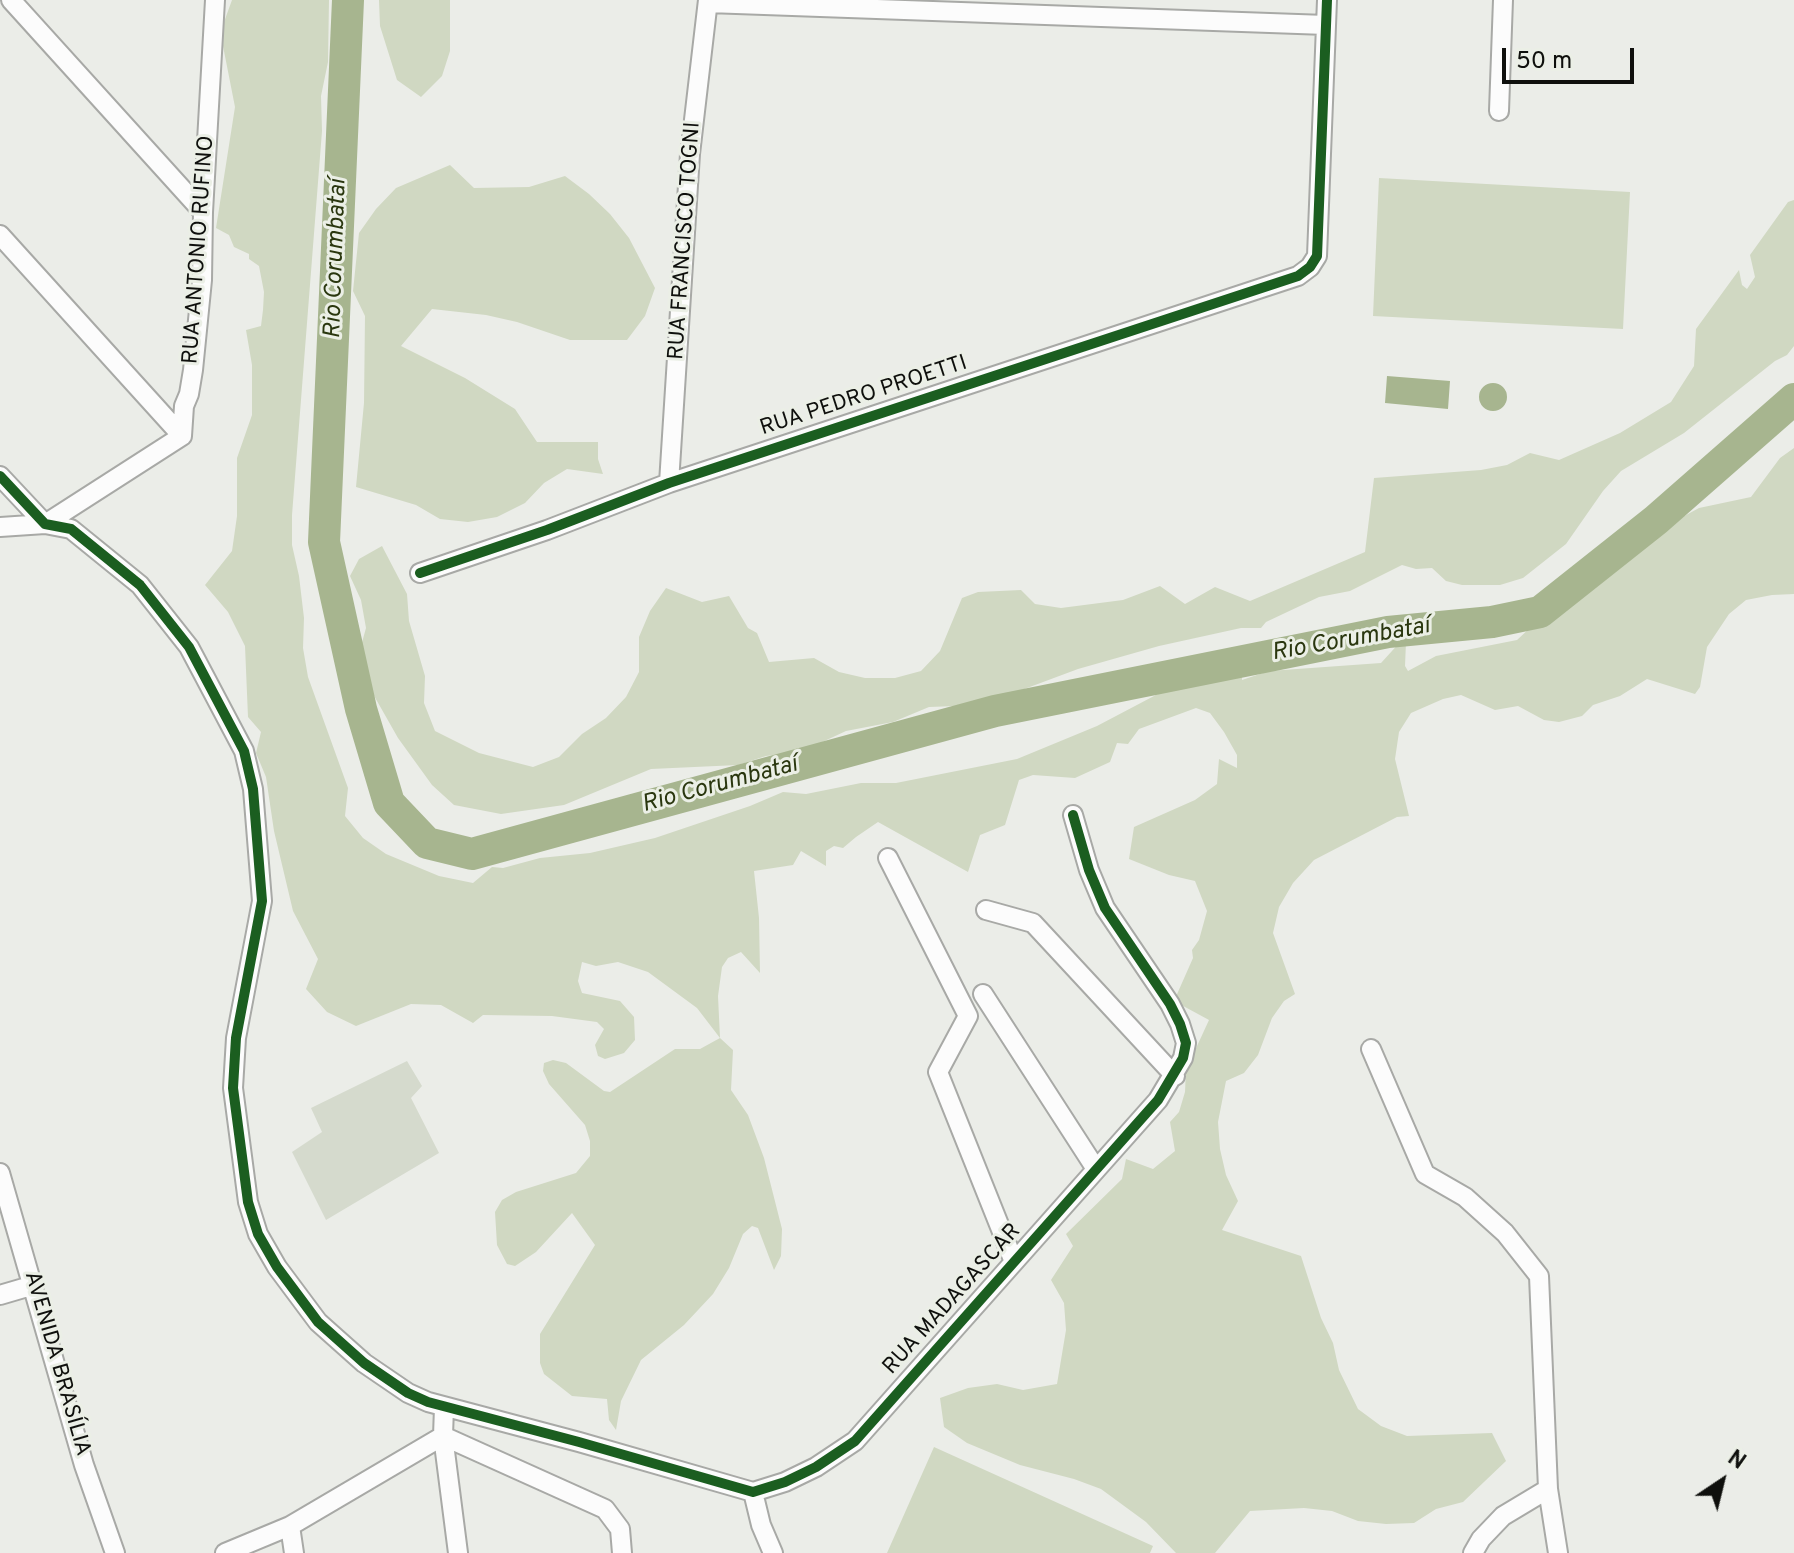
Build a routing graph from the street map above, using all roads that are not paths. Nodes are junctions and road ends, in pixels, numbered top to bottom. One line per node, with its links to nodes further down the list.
1 (11, 0): 8 (street)
2 (215, 0): 8 (street, RUA ANTONIO RUFINO)
3 (1327, 0): 6 (street)
4 (1503, 0): 7 (street)
5 (708, 2): 6 (street); 12 (street, RUA FRANCISCO TOGNI)
6 (1326, 25): 12 (street, RUA PEDRO PROETTI)
7 (1499, 111)
8 (203, 212): 10 (street, RUA ANTONIO RUFINO)
9 (0, 235): 10 (street)
10 (182, 436): 13 (street)
11 (0, 476): 13 (street)
12 (669, 483): 15 (street, RUA PEDRO PROETTI)
13 (45, 524): 14 (street); 27 (street)
14 (0, 527)
15 (420, 573)
16 (1073, 815): 21 (street, RUA MADAGASCAR)
17 (888, 858): 24 (street)
18 (986, 910): 21 (street)
19 (983, 994): 22 (street)
20 (1371, 1049): 29 (street)
21 (1175, 1076): 22 (street, RUA MADAGASCAR)
22 (1096, 1169): 24 (street, RUA MADAGASCAR)
23 (0, 1173): 25 (street, AVENIDA BRASÍLIA)
24 (1014, 1262): 30 (street, RUA MADAGASCAR)
25 (34, 1285): 26 (street); 32 (street, AVENIDA BRASÍLIA)
26 (0, 1295)
27 (444, 1407): 28 (street); 30 (street)
28 (443, 1436): 31 (street); 35 (street); 36 (street)
29 (1548, 1489): 38 (street); 39 (street)
30 (753, 1492): 37 (street)
31 (290, 1526): 33 (street); 34 (street)
32 (115, 1553)
33 (225, 1553)
34 (294, 1553)
35 (458, 1553)
36 (622, 1553)
37 (773, 1553)
38 (1473, 1553)
39 (1558, 1553)

